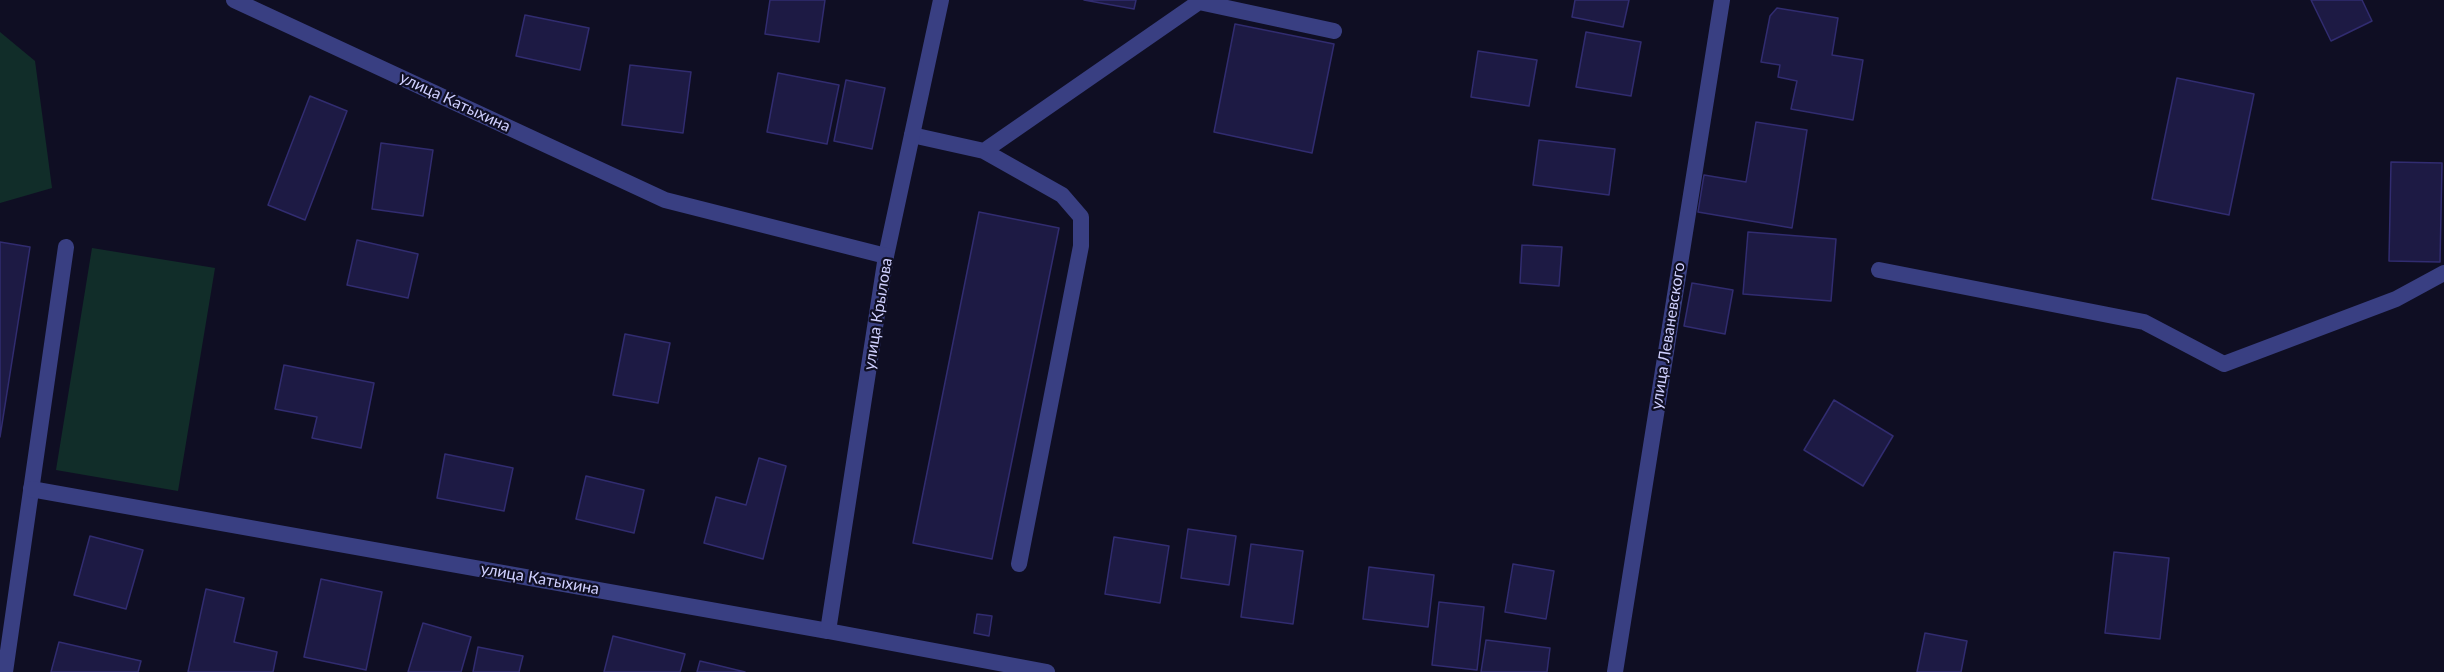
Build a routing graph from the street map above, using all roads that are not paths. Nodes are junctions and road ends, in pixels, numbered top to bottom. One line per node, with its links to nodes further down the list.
1 (234, 0): 8 (street, улица Катыхина)
2 (941, 0): 5 (street, улица Крылова)
3 (1722, 0): 16 (street, улица Леваневского)
4 (1334, 31): 6 (street)
5 (912, 135): 6 (street); 8 (street, улица Крылова)
6 (984, 151): 12 (street)
7 (66, 247): 11 (street)
8 (886, 256): 13 (street, улица Крылова)
9 (1879, 270): 10 (street)
10 (2444, 273)
11 (32, 489): 13 (street, улица Катыхина); 14 (street)
12 (1018, 564)
13 (828, 630): 15 (street, улица Катыхина)
14 (5, 672)
15 (1047, 672)
16 (1615, 672)

